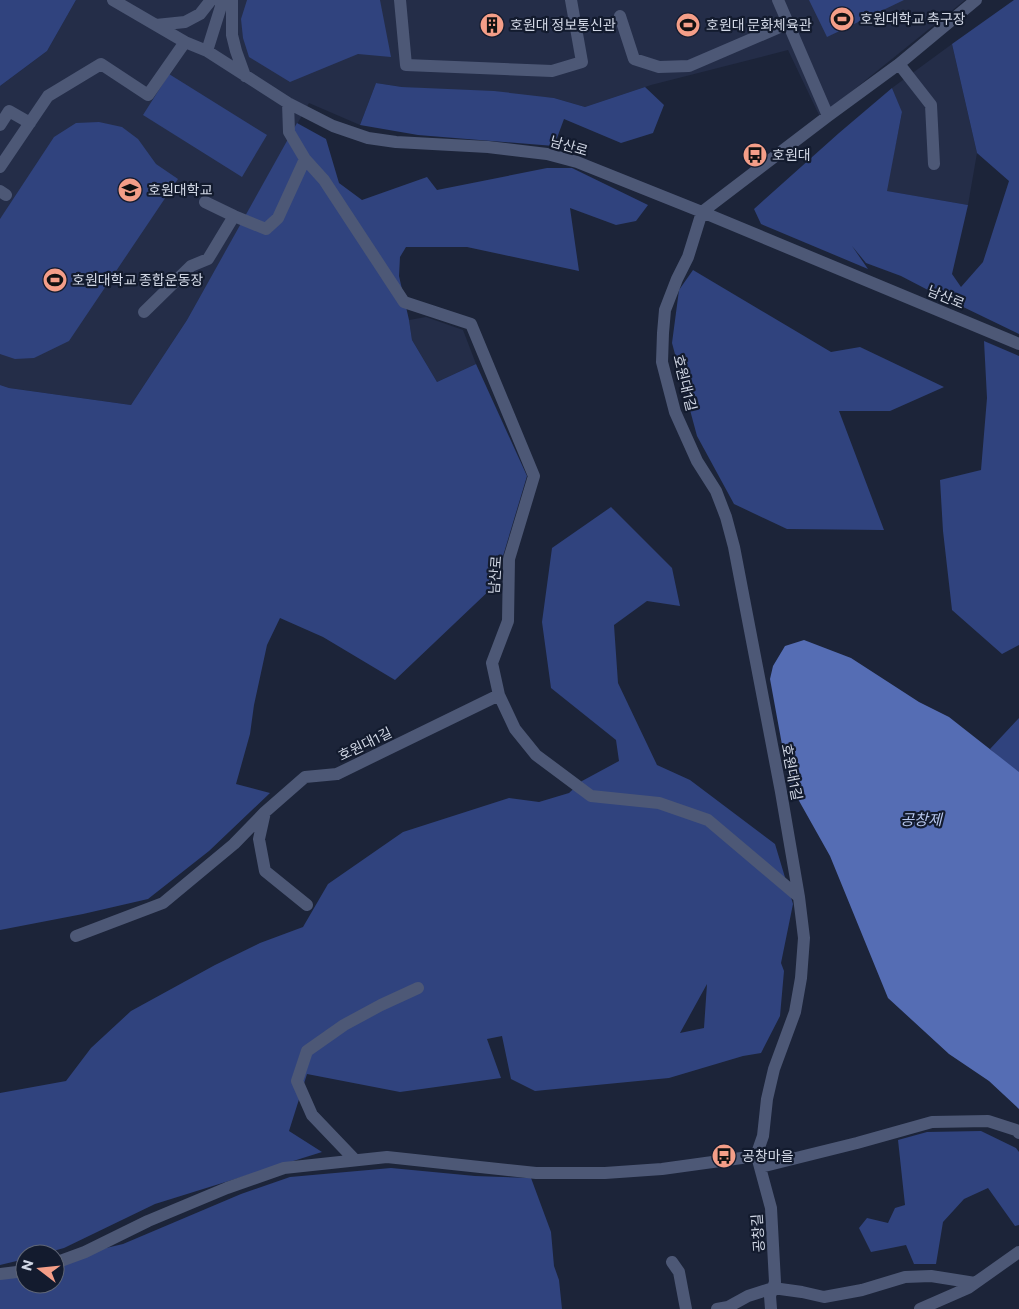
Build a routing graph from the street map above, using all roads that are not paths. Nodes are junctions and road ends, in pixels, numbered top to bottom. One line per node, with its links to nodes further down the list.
1 (113, 0): 11 (street, 남산로)
2 (211, 0): 11 (street)
3 (223, 0): 13 (street)
4 (232, 0): 15 (street)
5 (400, 0): 6 (street)
6 (570, 0)
7 (778, 0): 10 (street)
8 (976, 0): 14 (street)
9 (620, 16): 10 (street)
10 (789, 23): 17 (street)
11 (156, 25): 12 (street, 남산로)
12 (185, 42): 13 (street, 남산로); 18 (street)
13 (207, 51): 15 (street, 남산로)
14 (899, 64): 17 (street); 21 (street)
15 (246, 76): 16 (street, 남산로)
16 (288, 103): 20 (street, 남산로); 24 (street, 남산로)
17 (828, 116): 24 (street)
18 (30, 123): 19 (street); 22 (street)
19 (0, 126)
20 (305, 159): 25 (street); 28 (street, 남산로)
21 (934, 164)
22 (0, 168)
23 (205, 202): 25 (street)
24 (702, 212): 27 (street, 남산로); 30 (street, 호원대1길)
25 (234, 216): 26 (street)
26 (144, 312)
27 (1019, 344)
28 (499, 695): 29 (street, 호원대1길); 30 (street)
29 (265, 812): 31 (street); 32 (street)
30 (800, 898): 36 (street, 호원대1길)
31 (307, 905)
32 (76, 936)
33 (418, 988): 35 (street)
34 (1019, 1133): 36 (street)
35 (355, 1160): 36 (street); 38 (street)
36 (758, 1161): 43 (street, 공창길)
37 (1019, 1252): 42 (street)
38 (65, 1259)
39 (672, 1262): 44 (street)
40 (15, 1272): 41 (street)
41 (0, 1274)
42 (975, 1283): 43 (street); 47 (street)
43 (773, 1288): 45 (street); 46 (street, 공창길)
44 (686, 1309)
45 (717, 1309)
46 (771, 1309)
47 (920, 1309)

